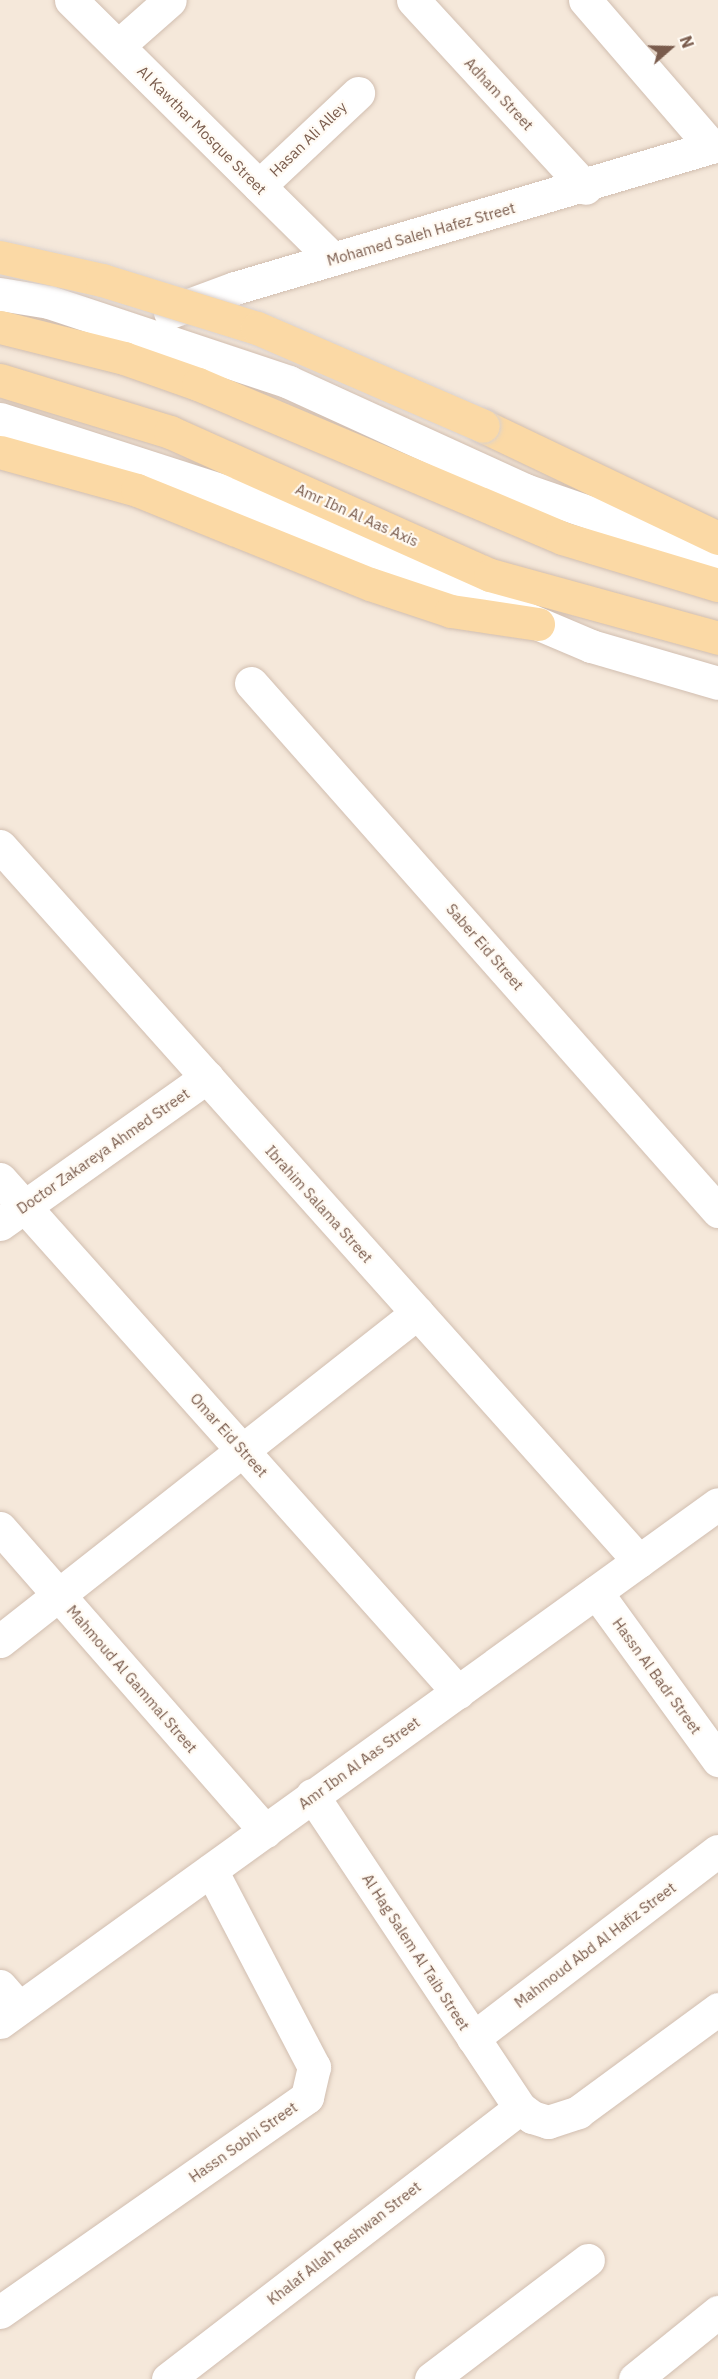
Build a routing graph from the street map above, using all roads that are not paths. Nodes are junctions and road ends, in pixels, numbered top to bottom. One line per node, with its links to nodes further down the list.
1 (71, 0): 5 (street, Al Kawthar Mosque Street)
2 (170, 0): 5 (street)
3 (413, 0): 9 (street, Adham Street)
4 (585, 0): 7 (street)
5 (118, 46): 8 (street, Al Kawthar Mosque Street)
6 (358, 93): 8 (street, Hasan Ali Alley)
7 (715, 146): 9 (street, Mohamed Saleh Hafez Street)
8 (259, 186): 11 (street, Al Kawthar Mosque Street)
9 (586, 188): 11 (street, Mohamed Saleh Hafez Street)
10 (0, 258): 18 (main road, bridge)
11 (333, 259): 14 (street, Mohamed Saleh Hafez Street)
12 (0, 294): 14 (street)
13 (0, 327): 20 (main road)
14 (126, 328): 19 (street)
15 (0, 380): 22 (main road, Amr Ibn Al Aas Axis)
16 (0, 419): 21 (street)
17 (0, 452): 21 (main road)
18 (718, 538)
19 (718, 557)
20 (718, 585)
21 (538, 624): 24 (street)
22 (718, 638)
23 (251, 683): 28 (street, Saber Eid Street)
24 (718, 683)
25 (0, 846): 26 (street, Ibrahim Salama Street)
26 (207, 1077): 29 (street, Doctor Zakareya Ahmed Street); 30 (street, Ibrahim Salama Street)
27 (0, 1179): 29 (street, Omar Eid Street)
28 (718, 1211)
29 (13, 1215): 31 (street, Omar Eid Street)
30 (417, 1313): 31 (street); 34 (street, Ibrahim Salama Street)
31 (243, 1450): 36 (street); 38 (street, Omar Eid Street)
32 (718, 1504): 34 (street, Amr Ibn Al Aas Street)
33 (0, 1528): 36 (street, Mahmoud Al Gammal Street)
34 (639, 1561): 35 (street, Amr Ibn Al Aas Street)
35 (596, 1592): 38 (street, Amr Ibn Al Aas Street); 39 (street, Hassn Al Badr Street)
36 (59, 1595): 37 (street); 41 (street, Mahmoud Al Gammal Street)
37 (0, 1641)
38 (458, 1692): 40 (street, Amr Ibn Al Aas Street)
39 (718, 1760)
40 (312, 1795): 41 (street, Amr Ibn Al Aas Street); 46 (street, Al Hag Salem Al Taib Street)
41 (265, 1831): 43 (street, Amr Ibn Al Aas Street)
42 (718, 1851): 46 (street, Mahmoud Abd Al Hafiz Street)
43 (211, 1870): 44 (street, Amr Ibn Al Aas Street); 49 (street, Hassn Sobhi Street)
44 (6, 2006)
45 (718, 2009): 47 (street)
46 (473, 2038): 47 (street, Al Hag Salem Al Taib Street)
47 (520, 2108): 51 (street, Khalaf Allah Rashwan Street)
48 (588, 2260): 52 (street)
49 (0, 2312)
50 (718, 2312): 53 (street)
51 (168, 2379)
52 (431, 2379)
53 (635, 2379)

